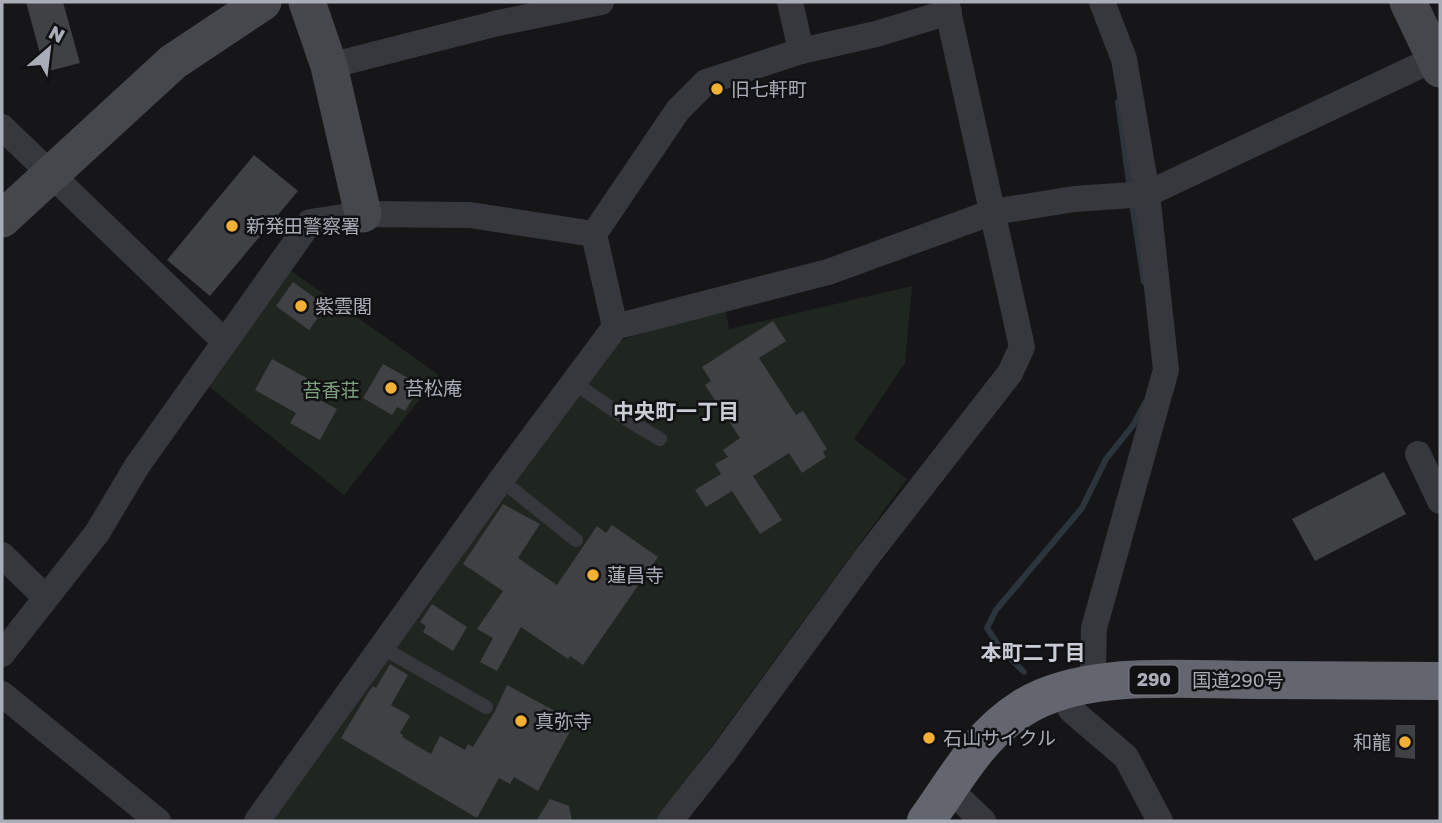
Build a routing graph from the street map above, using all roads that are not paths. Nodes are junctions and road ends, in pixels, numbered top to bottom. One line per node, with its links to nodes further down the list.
1 (263, 2): 12 (street)
2 (307, 2): 10 (street)
3 (601, 2): 10 (street)
4 (790, 2): 8 (street)
5 (1102, 2): 13 (street)
6 (1408, 2): 9 (street)
7 (948, 7): 8 (street); 14 (street)
8 (802, 51): 17 (street)
9 (1438, 61): 13 (street)
10 (329, 66): 15 (street)
11 (2, 127): 12 (street)
12 (50, 173): 16 (street); 19 (street)
13 (1147, 194): 14 (street); 31 (street)
14 (993, 212): 18 (street); 38 (street)
15 (363, 214): 17 (street); 19 (street)
16 (2, 219)
17 (594, 234): 18 (street)
18 (615, 327): 20 (street)
19 (224, 341): 27 (street)
20 (573, 382): 21 (lane); 23 (street)
21 (660, 439)
22 (1418, 454): 24 (street)
23 (501, 480): 25 (lane); 28 (street)
24 (1440, 501)
25 (576, 540)
26 (2, 555): 27 (street)
27 (45, 597): 29 (street)
28 (381, 648): 34 (lane); 37 (street)
29 (2, 654)
30 (1440, 681): 31 (highway, 国道290号 / 290)
31 (1097, 682): 32 (highway, 国道290号 / 290)
32 (1060, 691): 35 (highway, 国道290号 / 290); 40 (street)
33 (2, 694): 36 (street)
34 (486, 707)
35 (936, 807): 39 (street)
36 (158, 821)
37 (257, 821)
38 (670, 821)
39 (983, 821)
40 (1160, 821)

